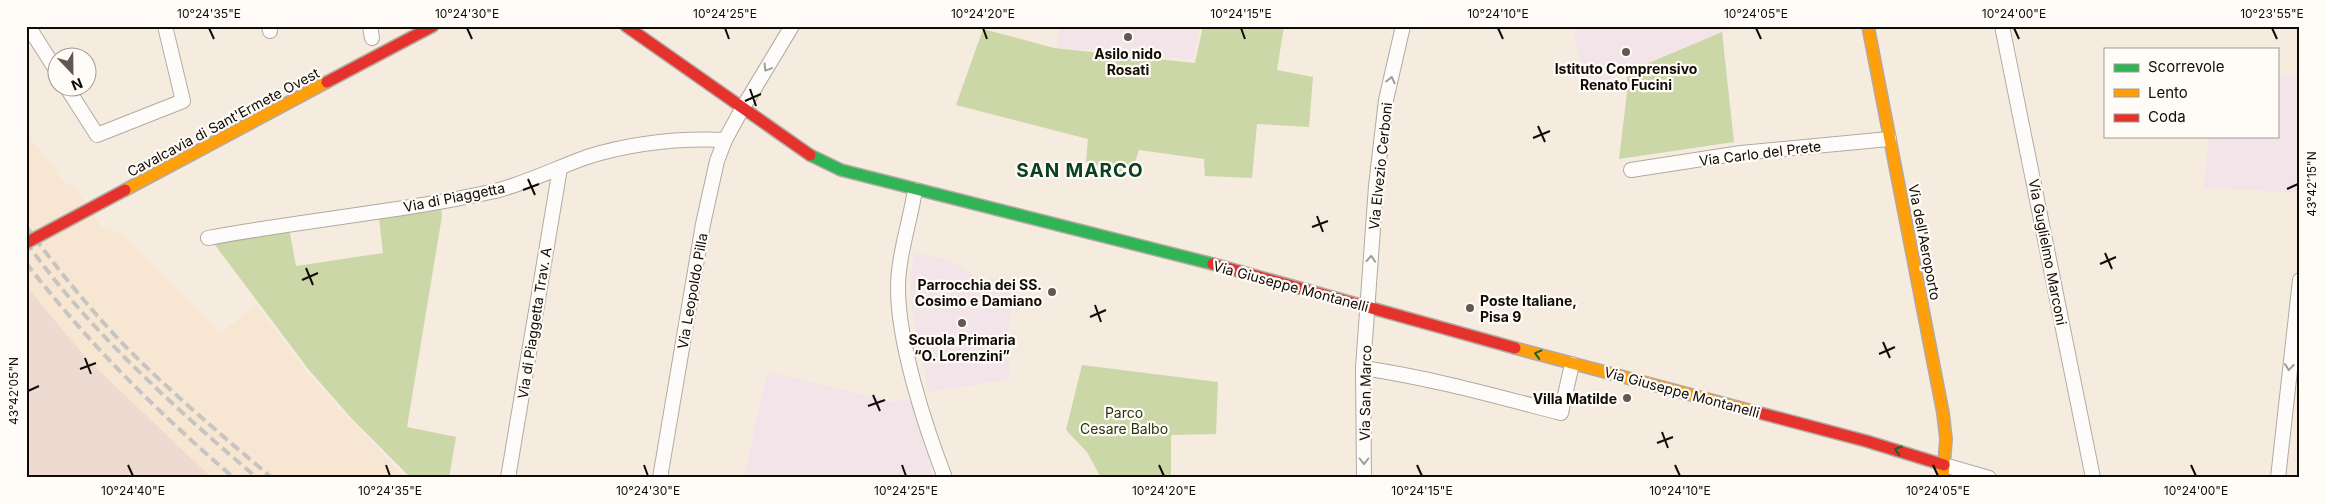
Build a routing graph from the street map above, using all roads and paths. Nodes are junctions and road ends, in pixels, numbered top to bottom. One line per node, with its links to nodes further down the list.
1 (28, 26): 9 (street)
2 (164, 26): 10 (street)
3 (433, 26): 18 (street, Cavalcavia di Sant'Ermete Ovest, bridge)
4 (626, 26): 11 (street, Via Giuseppe Montanelli)
5 (792, 26): 11 (street, Via Leopoldo Pilla, one-way to 11)
6 (1403, 26): 20 (street, Via Elvezio Cerboni, one-way to 6)
7 (1868, 26): 12 (street, Via dell'Aeroporto)
8 (2002, 26): 29 (street, Via Guglielmo Marconi)
9 (48, 57)
10 (73, 98)
11 (742, 109): 13 (street, Via Leopoldo Pilla); 16 (street, Via Giuseppe Montanelli)
12 (1889, 139): 15 (street, Via Carlo del Prete); 23 (street, Via dell'Aeroporto)
13 (725, 140): 14 (street, Via di Piaggetta); 25 (street, Via Leopoldo Pilla)
14 (560, 168): 17 (street, Via di Piaggetta); 24 (street, Via di Piaggetta Trav. A)
15 (1631, 170)
16 (915, 190): 20 (street, Via Giuseppe Montanelli); 26 (street)
17 (208, 238)
18 (26, 243)
19 (2300, 282): 30 (street, one-way to 30)
20 (1367, 308): 21 (street, Via Giuseppe Montanelli, one-way to 20); 22 (street, Via San Marco)
21 (1572, 364): 22 (street); 23 (street, Via Giuseppe Montanelli, one-way to 21)
22 (1364, 368): 27 (street, Via San Marco, one-way to 27)
23 (1944, 471): 28 (street, Via Giuseppe Montanelli)
24 (508, 478)
25 (660, 478)
26 (944, 478)
27 (1364, 478)
28 (1989, 478)
29 (2093, 478)
30 (2278, 478)

